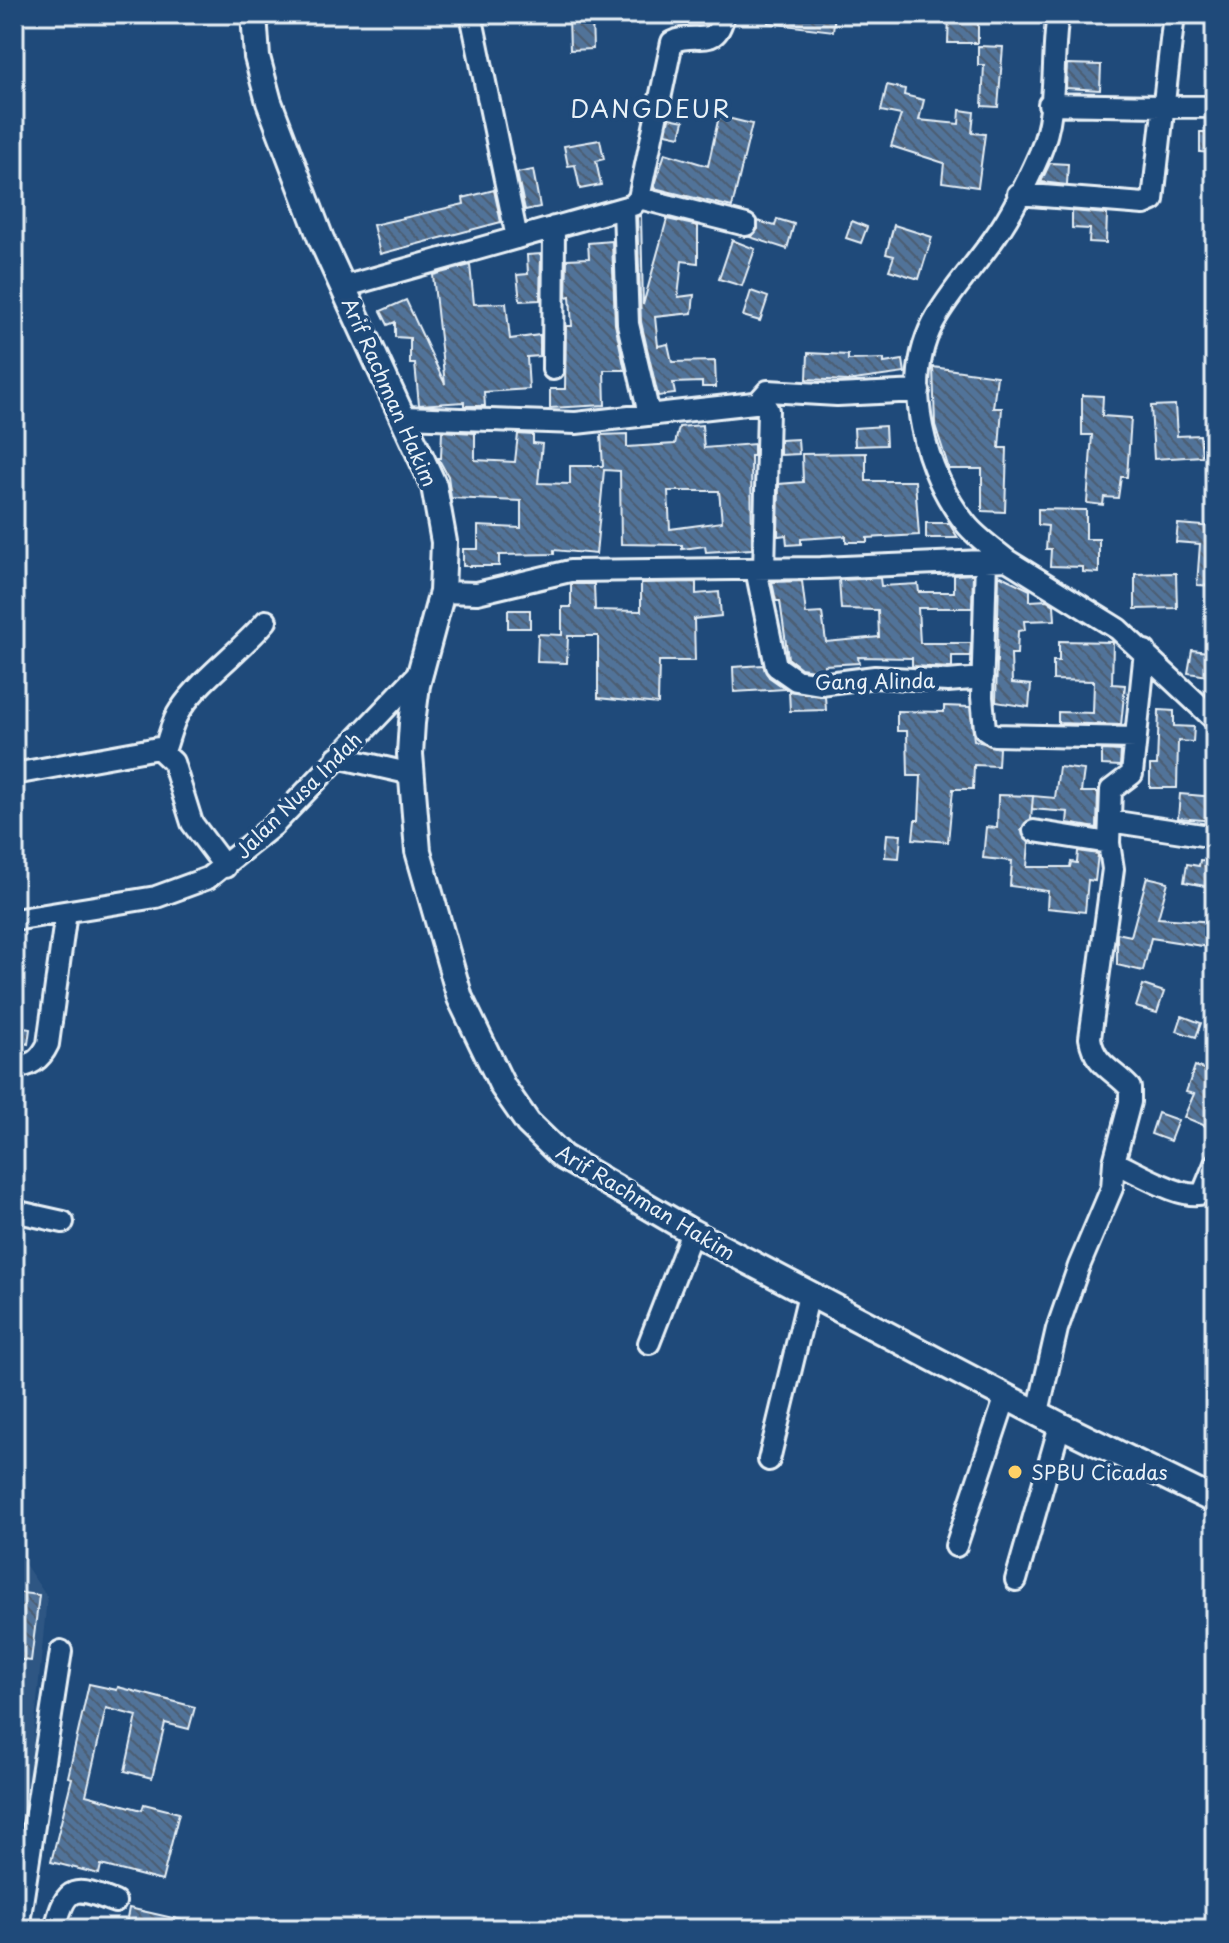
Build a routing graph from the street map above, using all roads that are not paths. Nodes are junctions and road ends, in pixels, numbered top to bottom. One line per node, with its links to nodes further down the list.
1 (254, 14): 14 (main road, Arif Rachman Hakim)
2 (471, 14): 13 (street)
3 (724, 14): 10 (street)
4 (1058, 14): 6 (street)
5 (1174, 14): 7 (street)
6 (1049, 104): 7 (street); 9 (street)
7 (1163, 104): 8 (street); 9 (street)
8 (1215, 107)
9 (1018, 194): 16 (street)
10 (632, 204): 11 (street); 12 (street); 18 (street)
11 (746, 225)
12 (554, 227): 13 (street); 15 (street)
13 (517, 238): 14 (street)
14 (343, 287): 19 (main road, Arif Rachman Hakim)
15 (553, 369)
16 (919, 391): 17 (street); 20 (street)
17 (759, 401): 18 (street); 21 (street, Gang Alinda)
18 (649, 414): 19 (street)
19 (404, 417): 22 (main road, Arif Rachman Hakim)
20 (996, 556): 21 (street); 24 (street); 26 (street)
21 (760, 569): 22 (street); 26 (street, Gang Alinda)
22 (442, 592): 25 (main road, Arif Rachman Hakim)
23 (266, 621): 29 (street)
24 (1145, 651): 27 (street); 28 (street)
25 (423, 669): 30 (street, Jalan Nusa Indah); 32 (main road, Arif Rachman Hakim)
26 (983, 678): 28 (street)
27 (1215, 720)
28 (1135, 738): 33 (street)
29 (164, 751): 31 (street); 37 (street)
30 (337, 757): 32 (street); 37 (street, Jalan Nusa Indah)
31 (14, 774)
32 (412, 774): 45 (main road, Arif Rachman Hakim)
33 (1110, 821): 35 (street); 36 (street)
34 (1034, 831): 36 (street)
35 (1215, 837)
36 (1109, 843): 41 (street)
37 (225, 867): 38 (street, Jalan Nusa Indah)
38 (66, 912): 39 (street, Jalan Nusa Indah); 40 (street)
39 (14, 920)
40 (14, 1067)
41 (1114, 1162): 42 (street); 49 (street)
42 (1215, 1164)
43 (14, 1211): 44 (street)
44 (63, 1222)
45 (692, 1232): 46 (main road, Arif Rachman Hakim); 47 (street)
46 (809, 1294): 48 (main road, Arif Rachman Hakim); 51 (street)
47 (649, 1343)
48 (1006, 1396): 49 (main road, Arif Rachman Hakim); 53 (street)
49 (1038, 1412): 50 (main road, Arif Rachman Hakim)
50 (1060, 1425): 52 (main road, Arif Rachman Hakim); 54 (street)
51 (769, 1460)
52 (1215, 1501)
53 (956, 1546)
54 (1016, 1580)
55 (61, 1651): 57 (street)
56 (115, 1902): 58 (street)
57 (18, 1929)
58 (55, 1929)

